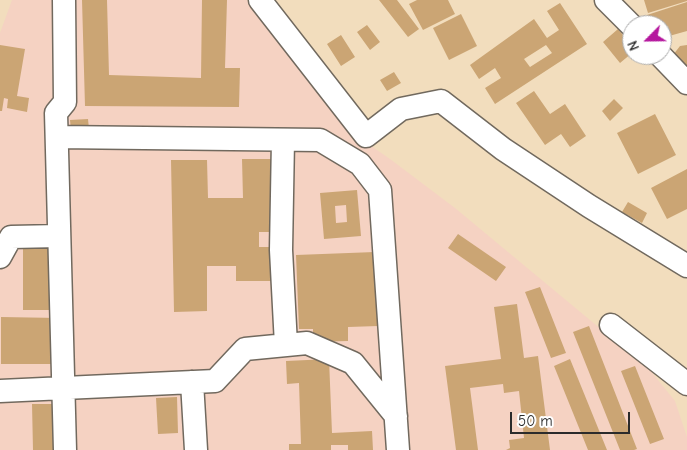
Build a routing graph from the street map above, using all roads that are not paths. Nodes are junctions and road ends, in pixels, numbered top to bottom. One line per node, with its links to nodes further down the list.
1 (64, 0): 7 (street)
2 (260, 0): 11 (street)
3 (606, 0): 4 (street)
4 (622, 16)
5 (670, 65): 6 (street)
6 (687, 83)
7 (56, 137): 8 (street); 9 (street)
8 (283, 140): 13 (street); 18 (street)
9 (59, 236): 10 (street); 16 (street)
10 (0, 257)
11 (687, 266)
12 (611, 325): 15 (street)
13 (286, 345): 14 (street); 18 (street)
14 (192, 382): 16 (street); 20 (street)
15 (687, 384)
16 (64, 388): 17 (street); 19 (street)
17 (0, 391)
18 (396, 416): 21 (street)
19 (65, 450)
20 (196, 450)
21 (398, 450)

